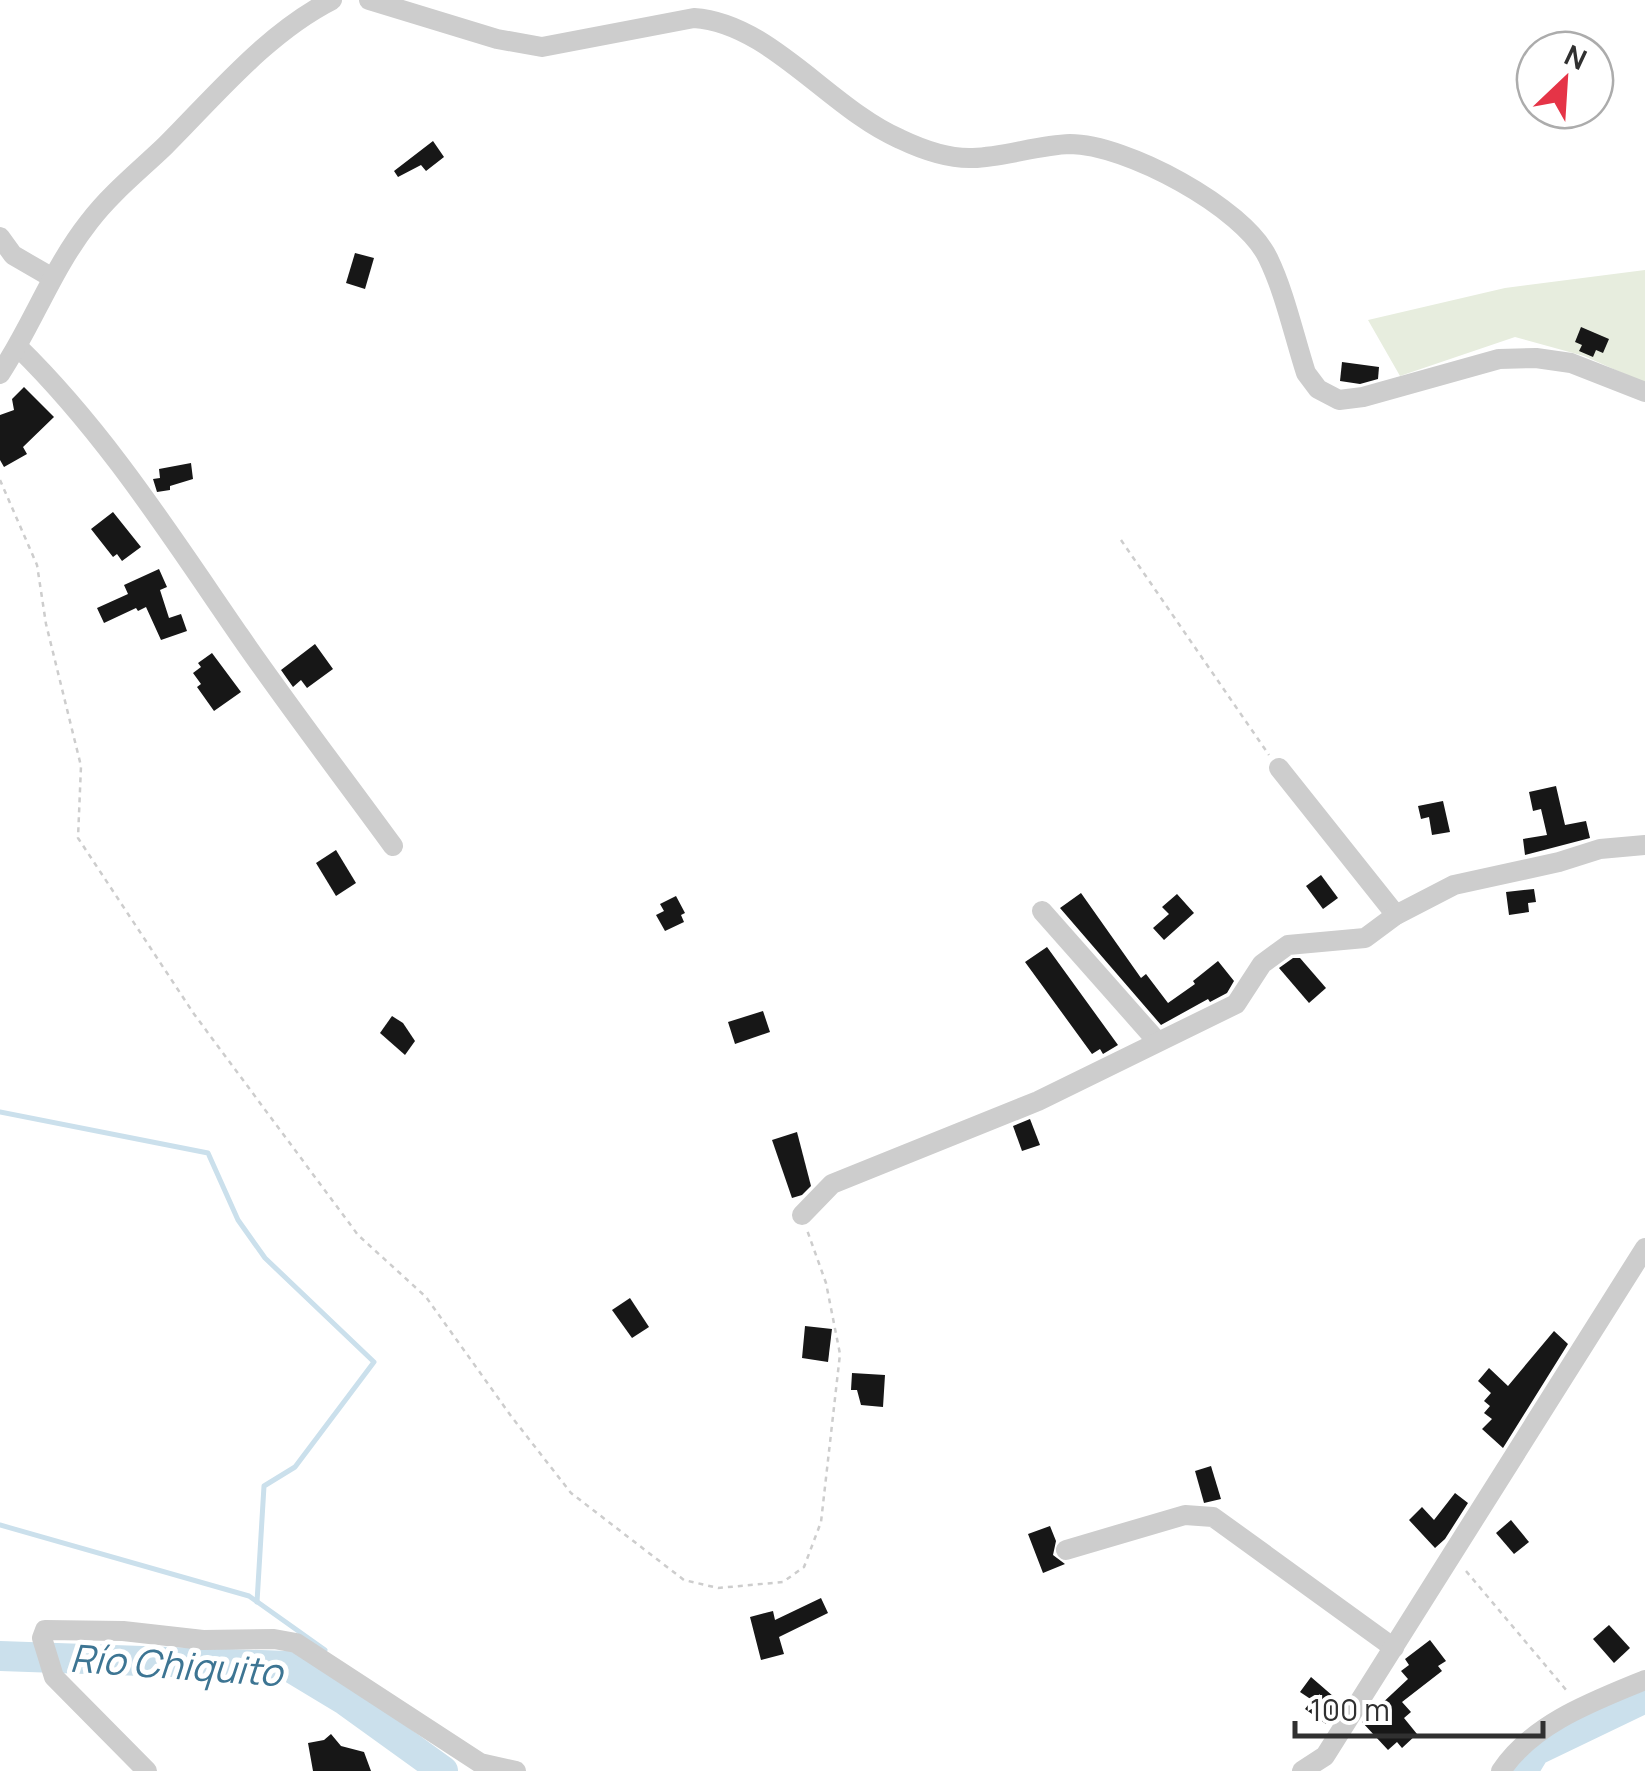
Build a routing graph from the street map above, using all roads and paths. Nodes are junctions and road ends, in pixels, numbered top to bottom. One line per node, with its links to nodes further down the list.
1 (332, 0): 4 (street)
2 (369, 0): 7 (street)
3 (0, 237): 4 (street)
4 (51, 277): 5 (street)
5 (18, 347): 6 (street); 11 (street)
6 (0, 374)
7 (1645, 392)
8 (0, 480): 16 (path)
9 (1121, 540): 10 (path)
10 (1279, 768): 14 (street)
11 (392, 846)
12 (1645, 846): 14 (street)
13 (1042, 910): 15 (street)
14 (1396, 915): 15 (street)
15 (1157, 1042): 16 (street)
16 (802, 1215)
17 (1645, 1248): 19 (street)
18 (1066, 1550): 20 (street)
19 (1452, 1555): 20 (street); 22 (path)
20 (1394, 1648): 25 (street)
21 (1645, 1680): 22 (street)
22 (1580, 1707): 26 (street)
23 (147, 1771): 24 (street)
24 (516, 1771)
25 (1302, 1771)
26 (1501, 1771)

